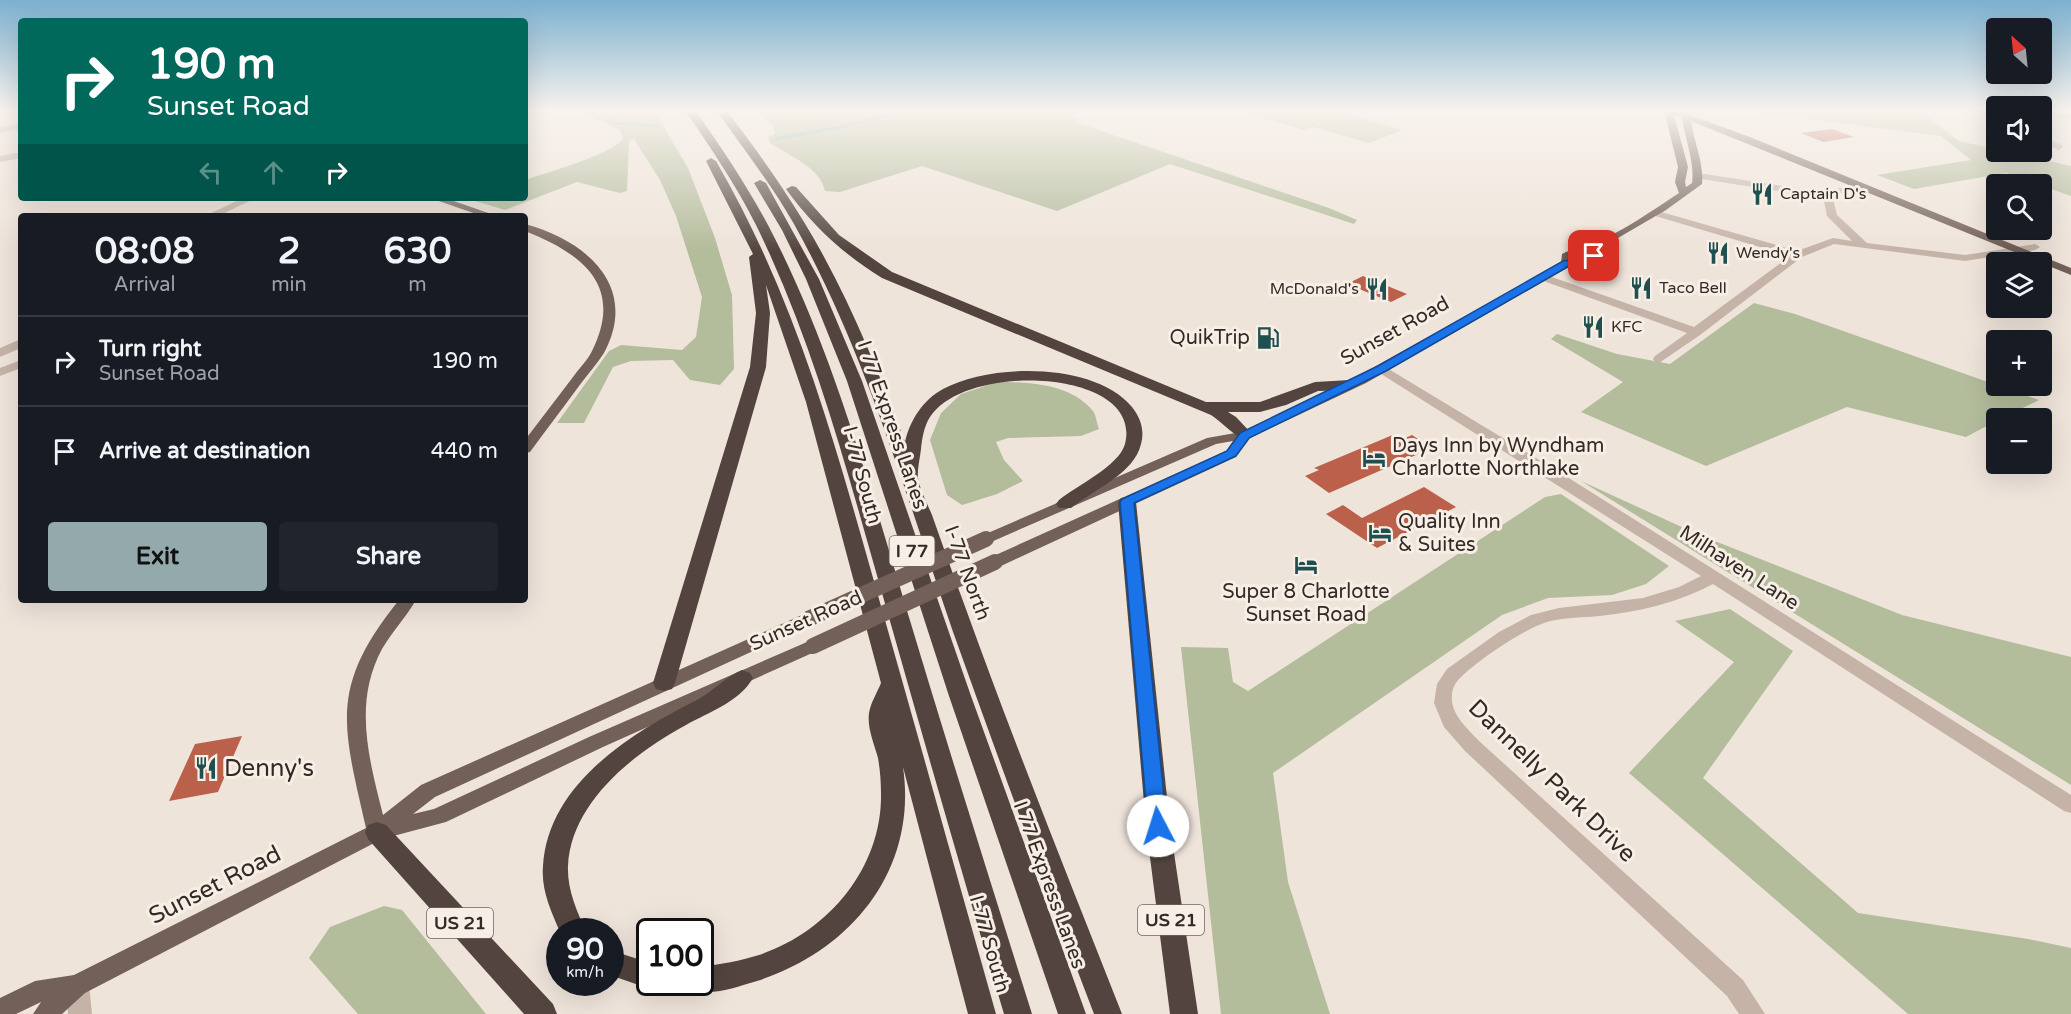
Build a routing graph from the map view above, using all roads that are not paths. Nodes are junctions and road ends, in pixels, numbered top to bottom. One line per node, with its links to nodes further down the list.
1 (708, 157): 22 (highway, I-77 South / I 77)
2 (723, 157): 59 (highway, I 77)
3 (744, 157): 60 (highway, I 77 Express Lanes / I 77)
4 (757, 157): 41 (highway, I-77 North / I 77)
5 (764, 157): 38 (highway)
6 (1680, 157): 12 (main road)
7 (1696, 157): 10 (main road)
8 (1791, 157): 11 (main road)
9 (1814, 157): 24 (main road)
10 (1698, 176): 12 (main road, Sunset Road); 13 (street)
11 (1865, 188): 13 (street); 25 (main road)
12 (1683, 192): 20 (main road, Sunset Road)
13 (1827, 194): 23 (street)
14 (230, 201): 17 (street)
15 (244, 201): 18 (street)
16 (444, 201): 19 (main road)
17 (204, 213)
18 (217, 213)
19 (482, 213)
20 (1655, 213): 26 (street); 29 (main road, Sunset Road)
21 (528, 228): 40 (main road)
22 (752, 235): 47 (highway, I-77 South / I 77); 48 (highway)
23 (1863, 245): 25 (street); 26 (street)
24 (2035, 247): 25 (street); 27 (main road)
25 (2018, 250): 28 (main road)
26 (1798, 255): 30 (street)
27 (2071, 262)
28 (2071, 272)
29 (1542, 278): 30 (street); 35 (main road, Sunset Road)
30 (1696, 332): 33 (street)
31 (18, 344): 32 (street)
32 (0, 353)
33 (1659, 359)
34 (18, 365): 36 (street)
35 (1382, 369): 37 (main road, Sunset Road); 44 (street, Milhaven Lane)
36 (0, 372)
37 (1350, 385): 38 (highway); 39 (main road, Sunset Road)
38 (1198, 404): 39 (highway)
39 (1245, 435): 42 (main road, Sunset Road); 43 (main road, Sunset Road)
40 (528, 445)
41 (909, 479): 43 (highway); 61 (highway, I-77 North / I 77)
42 (1127, 502): 46 (main road, Sunset Road, bridge); 62 (highway, US 21)
43 (1065, 504): 48 (main road, Sunset Road, bridge)
44 (1713, 577): 49 (street, Milhaven Lane); 63 (street, Dannelly Park Drive)
45 (406, 603): 50 (main road)
46 (742, 678): 50 (main road, Sunset Road); 51 (highway)
47 (892, 682): 52 (highway); 58 (highway, I-77 South / I 77)
48 (664, 683): 50 (main road, Sunset Road)
49 (2071, 805)
50 (377, 832): 53 (main road, Sunset Road); 57 (highway, US 21)
51 (566, 918)
52 (714, 978)
53 (77, 985): 54 (main road, Sunset Road); 55 (main road, Sunset Road); 56 (street)
54 (0, 1010)
55 (45, 1014)
56 (80, 1014)
57 (543, 1014)
58 (982, 1014)
59 (1018, 1014)
60 (1071, 1014)
61 (1108, 1014)
62 (1185, 1014)
63 (1753, 1014)

